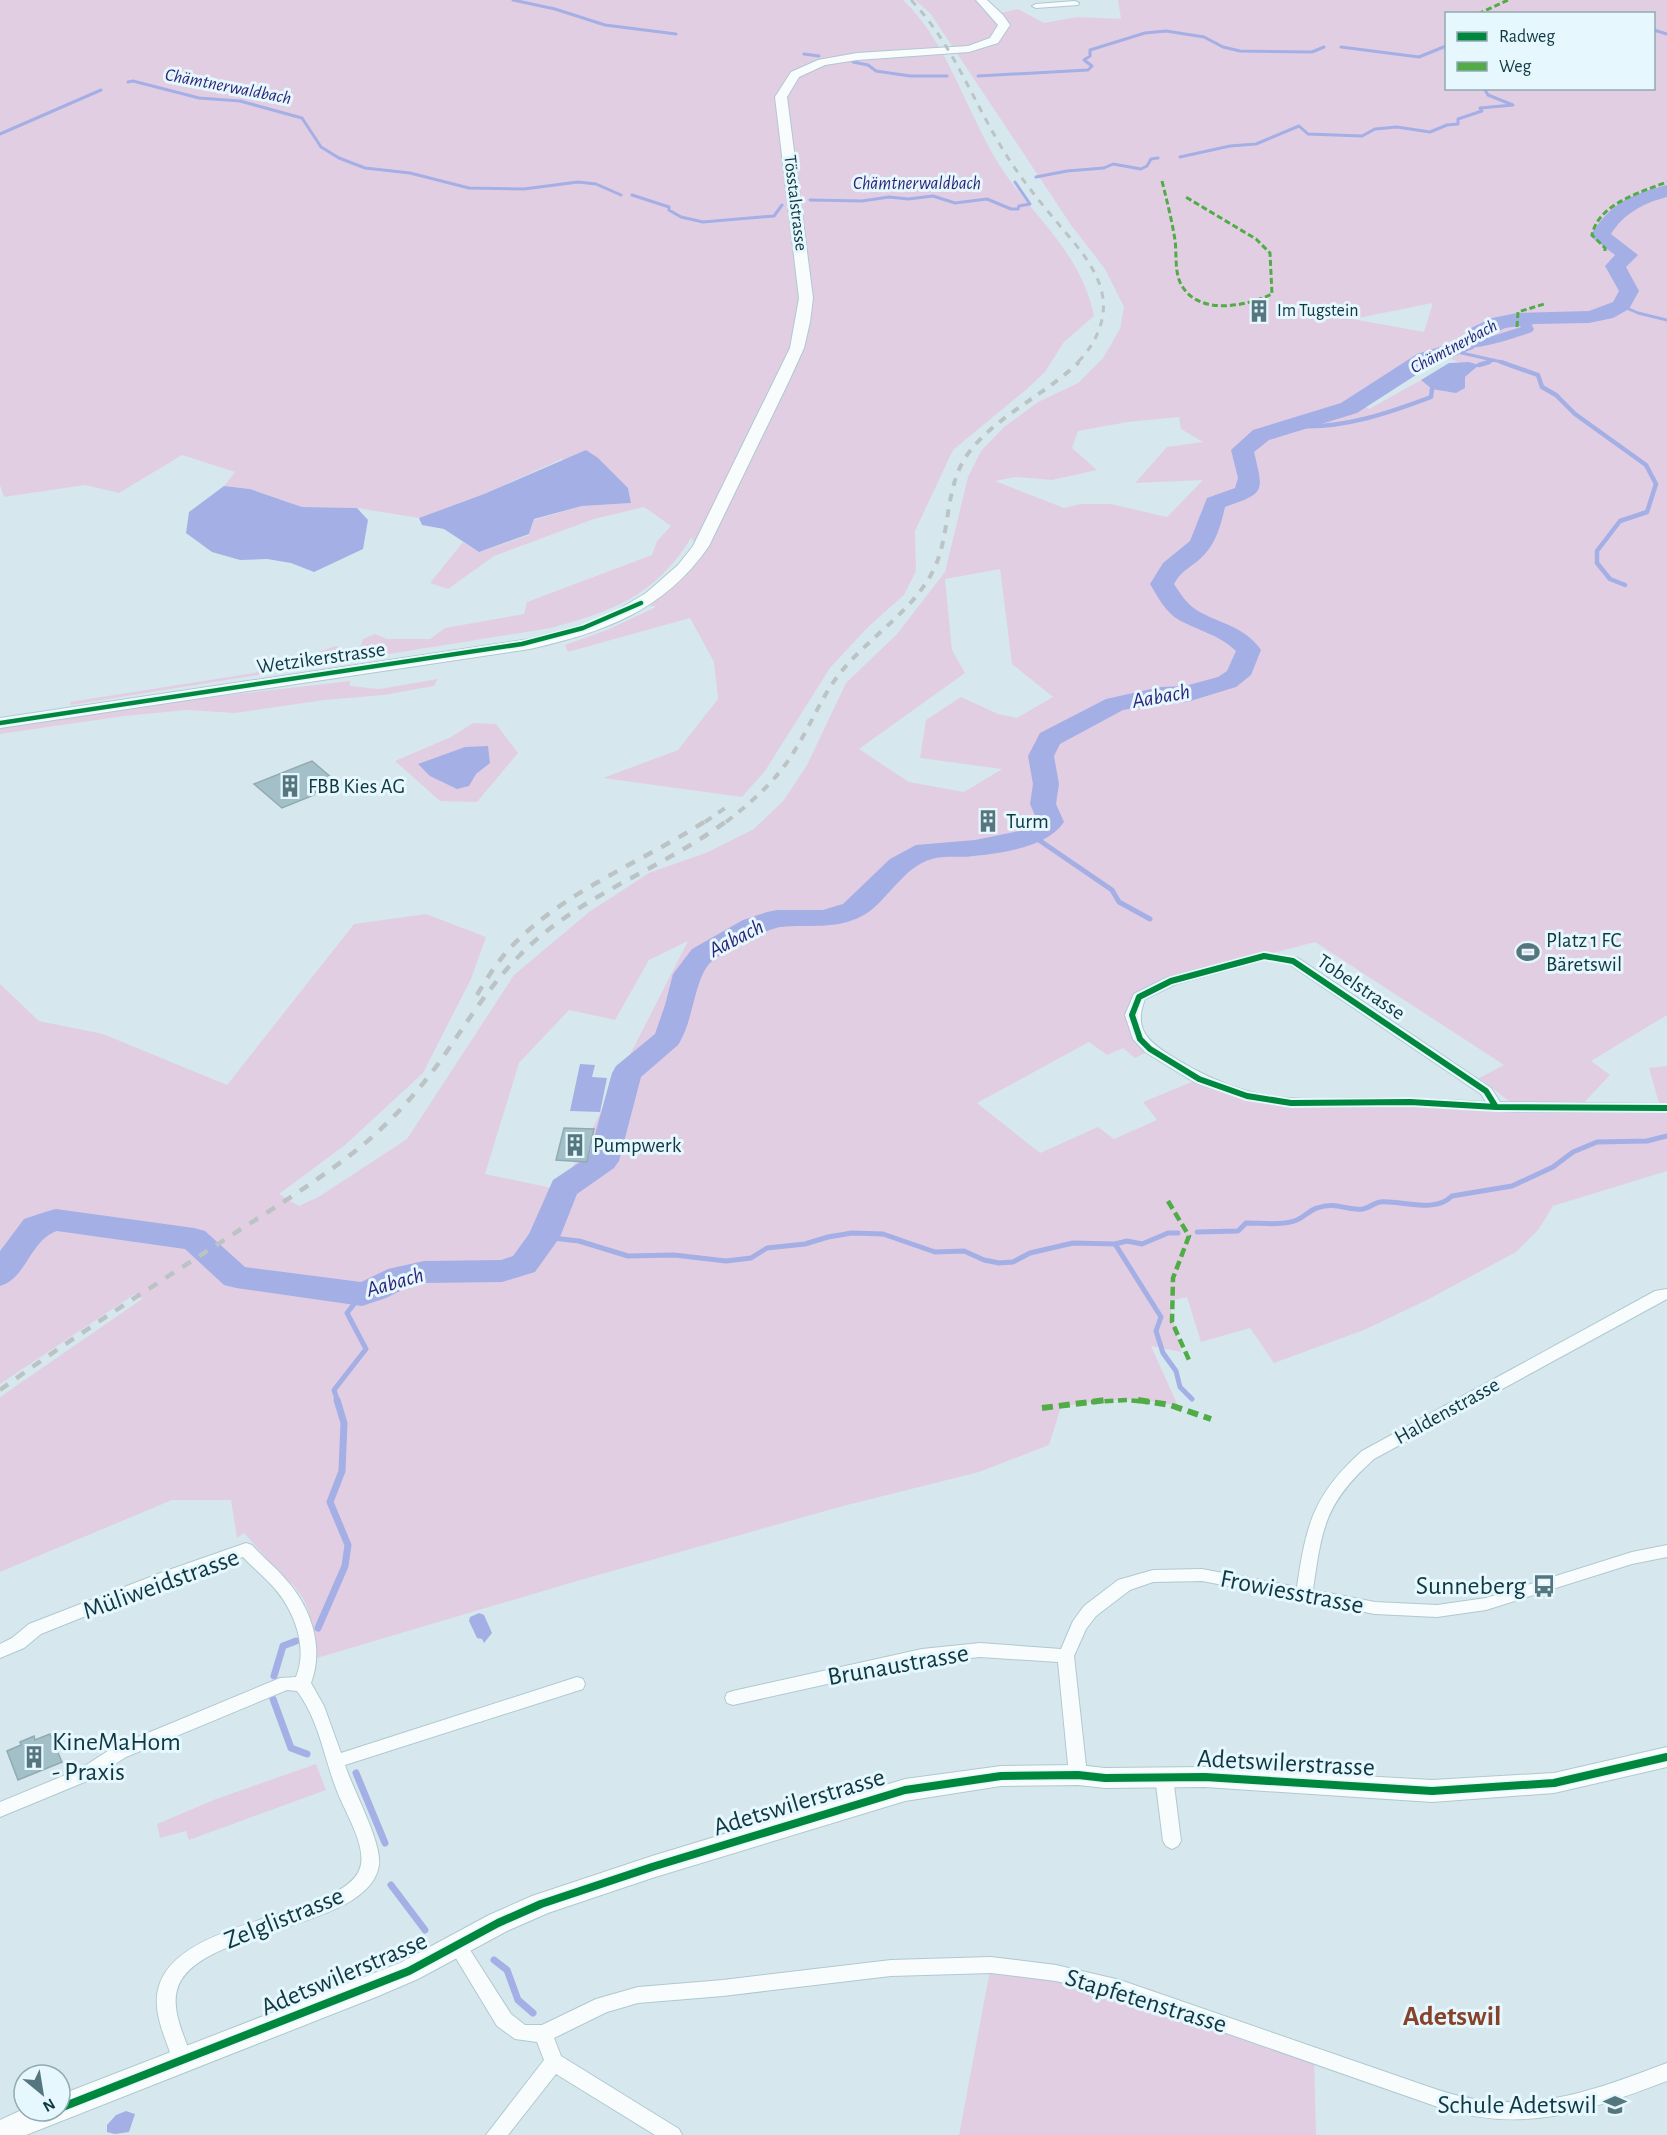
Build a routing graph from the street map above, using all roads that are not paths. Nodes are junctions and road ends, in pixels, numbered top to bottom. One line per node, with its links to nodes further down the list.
1 (981, 0): 4 (main road, Tösstalstrasse)
2 (1075, 5): 3 (street)
3 (1036, 6)
4 (688, 567): 5 (main road, Wetzikerstrasse)
5 (0, 723)
6 (1496, 1107): 6 (street, Tobelstrasse); 7 (street, Tobelstrasse)
7 (1667, 1108)
8 (1667, 1294): 10 (street, Haldenstrasse)
9 (1667, 1551): 10 (street, Frowiesstrasse)
10 (1304, 1594): 12 (street, Frowiesstrasse)
11 (0, 1651): 13 (street, Müliweidstrasse)
12 (1066, 1656): 15 (street, Brunaustrasse); 18 (street, Frowiesstrasse)
13 (302, 1684): 17 (street, Zelglistrasse); 20 (street)
14 (577, 1684): 17 (street)
15 (733, 1698)
16 (1667, 1757): 19 (main road, Adetswilerstrasse)
17 (334, 1762): 24 (street, Zelglistrasse)
18 (1078, 1775): 19 (main road, Adetswilerstrasse); 22 (main road, Adetswilerstrasse)
19 (1164, 1777): 21 (street)
20 (0, 1810)
21 (1172, 1841)
22 (457, 1945): 23 (street); 24 (main road, Adetswilerstrasse)
23 (543, 2034): 25 (street); 26 (street, Stapfetenstrasse)
24 (183, 2061): 27 (main road, Adetswilerstrasse)
25 (554, 2062): 30 (street); 31 (street)
26 (1667, 2072)
27 (72, 2103)
28 (23, 2123): 29 (main road)
29 (0, 2133)
30 (496, 2135)
31 (672, 2135)

